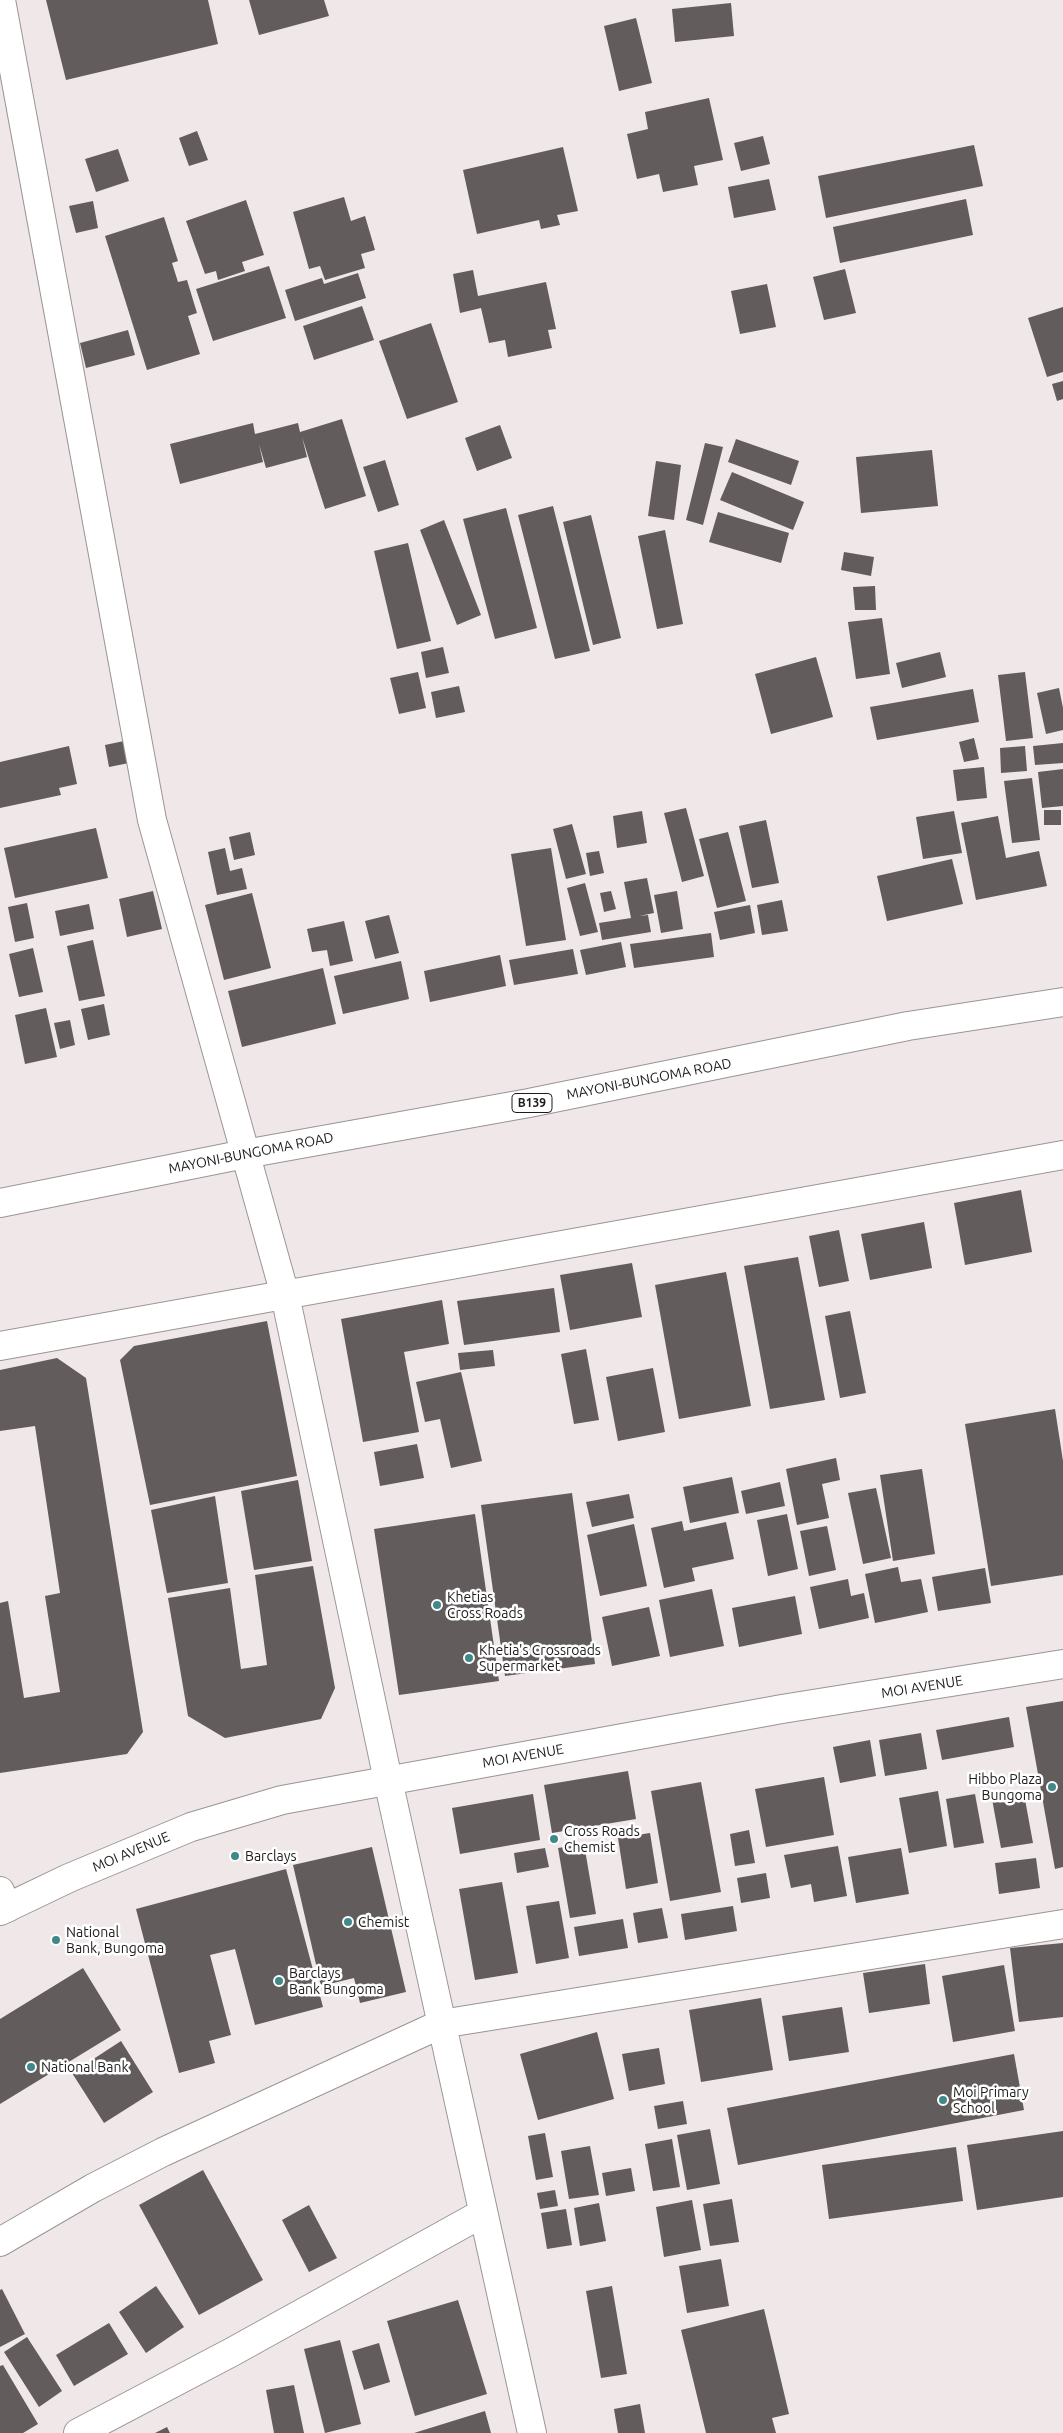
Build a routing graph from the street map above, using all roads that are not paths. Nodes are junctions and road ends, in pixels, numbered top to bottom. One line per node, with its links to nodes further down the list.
1 (1, 0): 3 (street)
2 (1063, 1002): 3 (street, MAYONI-BUNGOMA ROAD / B139)
3 (245, 1154): 5 (street, MAYONI-BUNGOMA ROAD / B139); 6 (street)
4 (1063, 1155): 6 (street)
5 (0, 1203)
6 (285, 1295): 7 (street); 9 (street)
7 (0, 1346)
8 (1063, 1664): 9 (street, MOI AVENUE)
9 (388, 1780): 10 (street, MOI AVENUE); 12 (street)
10 (2, 1904)
11 (1063, 1924): 12 (street)
12 (441, 2024): 13 (street); 14 (street)
13 (482, 2213): 15 (street); 16 (street)
14 (0, 2242)
15 (78, 2433)
16 (532, 2433)

